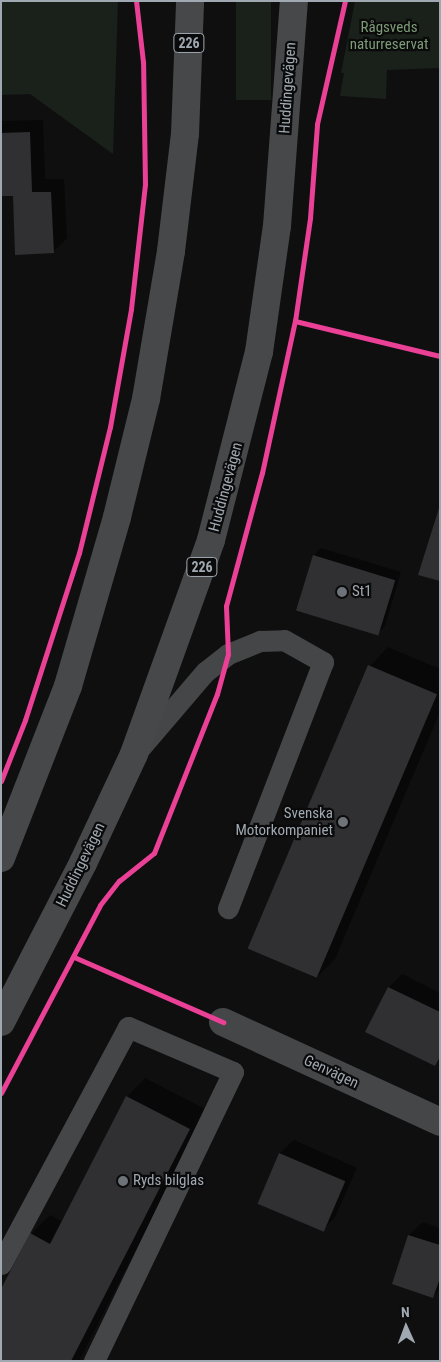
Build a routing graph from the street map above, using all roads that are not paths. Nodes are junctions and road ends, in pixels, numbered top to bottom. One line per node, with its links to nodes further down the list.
1 (190, 1): 4 (main road, 226)
2 (294, 1): 3 (main road, Huddingevägen / 226)
3 (134, 754): 5 (lane); 6 (main road, Huddingevägen / 226)
4 (1, 858)
5 (228, 908)
6 (1, 1022)
7 (223, 1022): 8 (street, Genvägen)
8 (440, 1122)
9 (1, 1264): 10 (lane)
10 (94, 1361)

